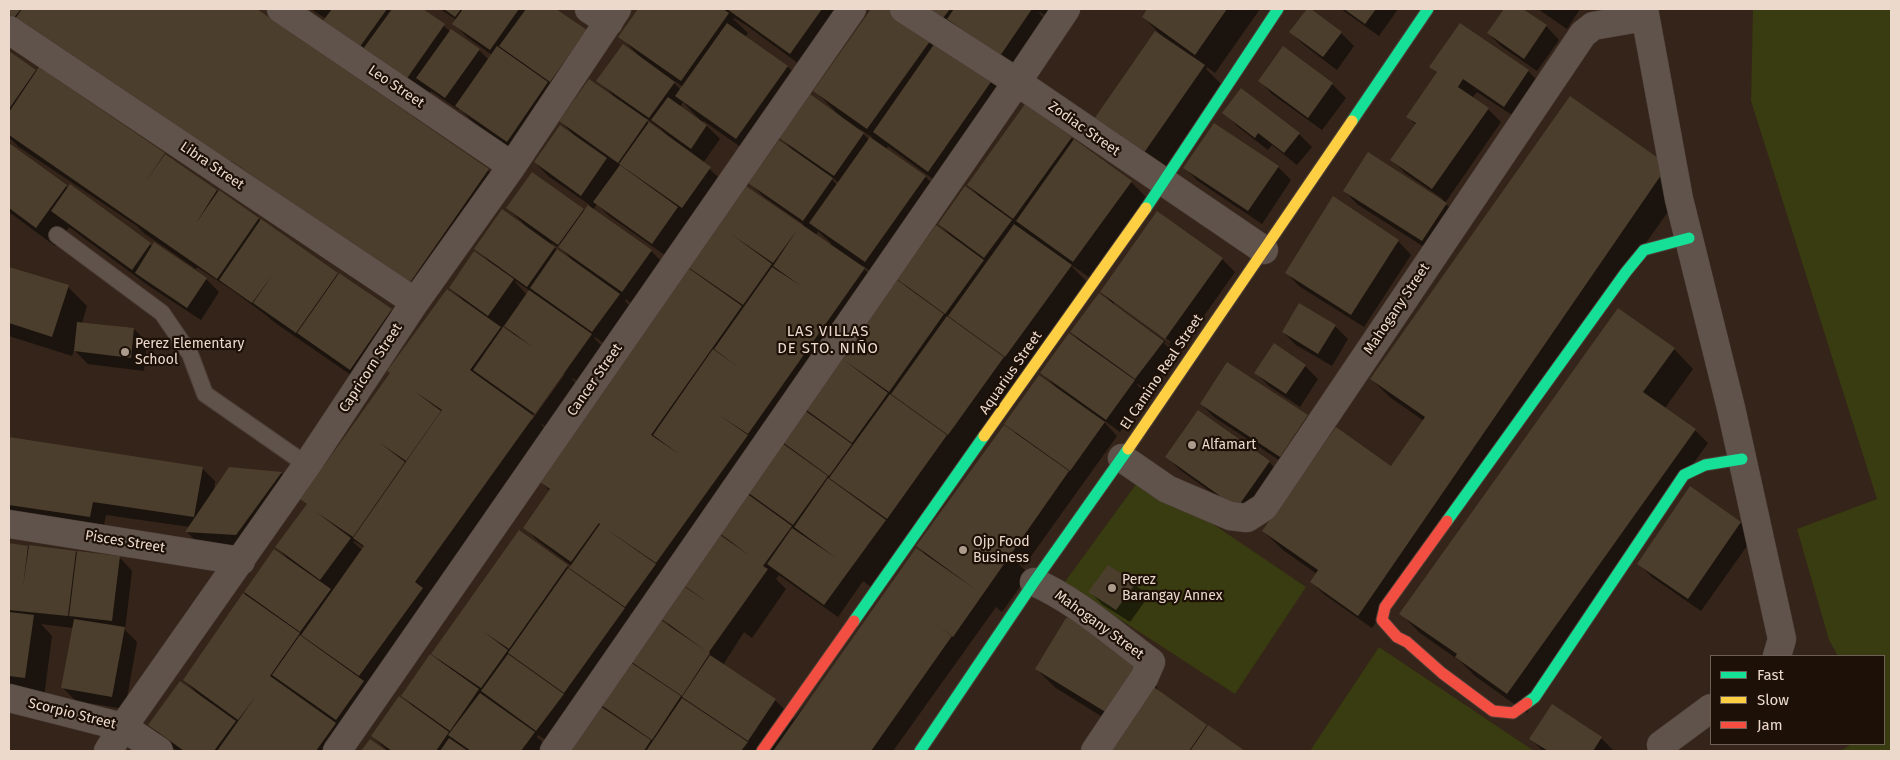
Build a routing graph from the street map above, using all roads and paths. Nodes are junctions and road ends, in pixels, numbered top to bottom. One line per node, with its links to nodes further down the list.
1 (281, 9): 11 (street, Leo Street)
2 (852, 9): 30 (street, Cancer Street)
3 (904, 9): 10 (street, Zodiac Street)
4 (1066, 9): 10 (street)
5 (1278, 9): 12 (street, Aquarius Street)
6 (1428, 9): 15 (street, El Camino Real Street)
7 (605, 13): 11 (street, Capricorn Street)
8 (1645, 13): 14 (street); 17 (street, Mahogany Street)
9 (9, 30): 16 (street, Libra Street)
10 (1018, 82): 12 (street, Zodiac Street); 31 (street)
11 (512, 166): 16 (street, Capricorn Street)
12 (1163, 183): 15 (street, Zodiac Street); 32 (street, Aquarius Street)
13 (57, 235): 19 (lane)
14 (1689, 238): 18 (street); 18 (street)
15 (1264, 250): 17 (street, El Camino Real Street)
16 (414, 302): 19 (street, Capricorn Street)
17 (1122, 458): 22 (street, El Camino Real Street)
18 (1742, 459): 23 (street)
19 (308, 465): 21 (street, Capricorn Street)
20 (9, 524): 21 (street, Pisces Street)
21 (241, 561): 26 (street, Capricorn Street)
22 (1034, 582): 33 (street, El Camino Real Street); 34 (street, Mahogany Street)
23 (1777, 655)
24 (9, 698): 26 (street, Scorpio Street)
25 (1710, 709): 27 (street)
26 (123, 727): 28 (street, Capricorn Street); 29 (street, Scorpio Street)
27 (1660, 744)
28 (108, 751)
29 (159, 751)
30 (337, 751)
31 (554, 751)
32 (762, 751)
33 (920, 751)
34 (1095, 751)

